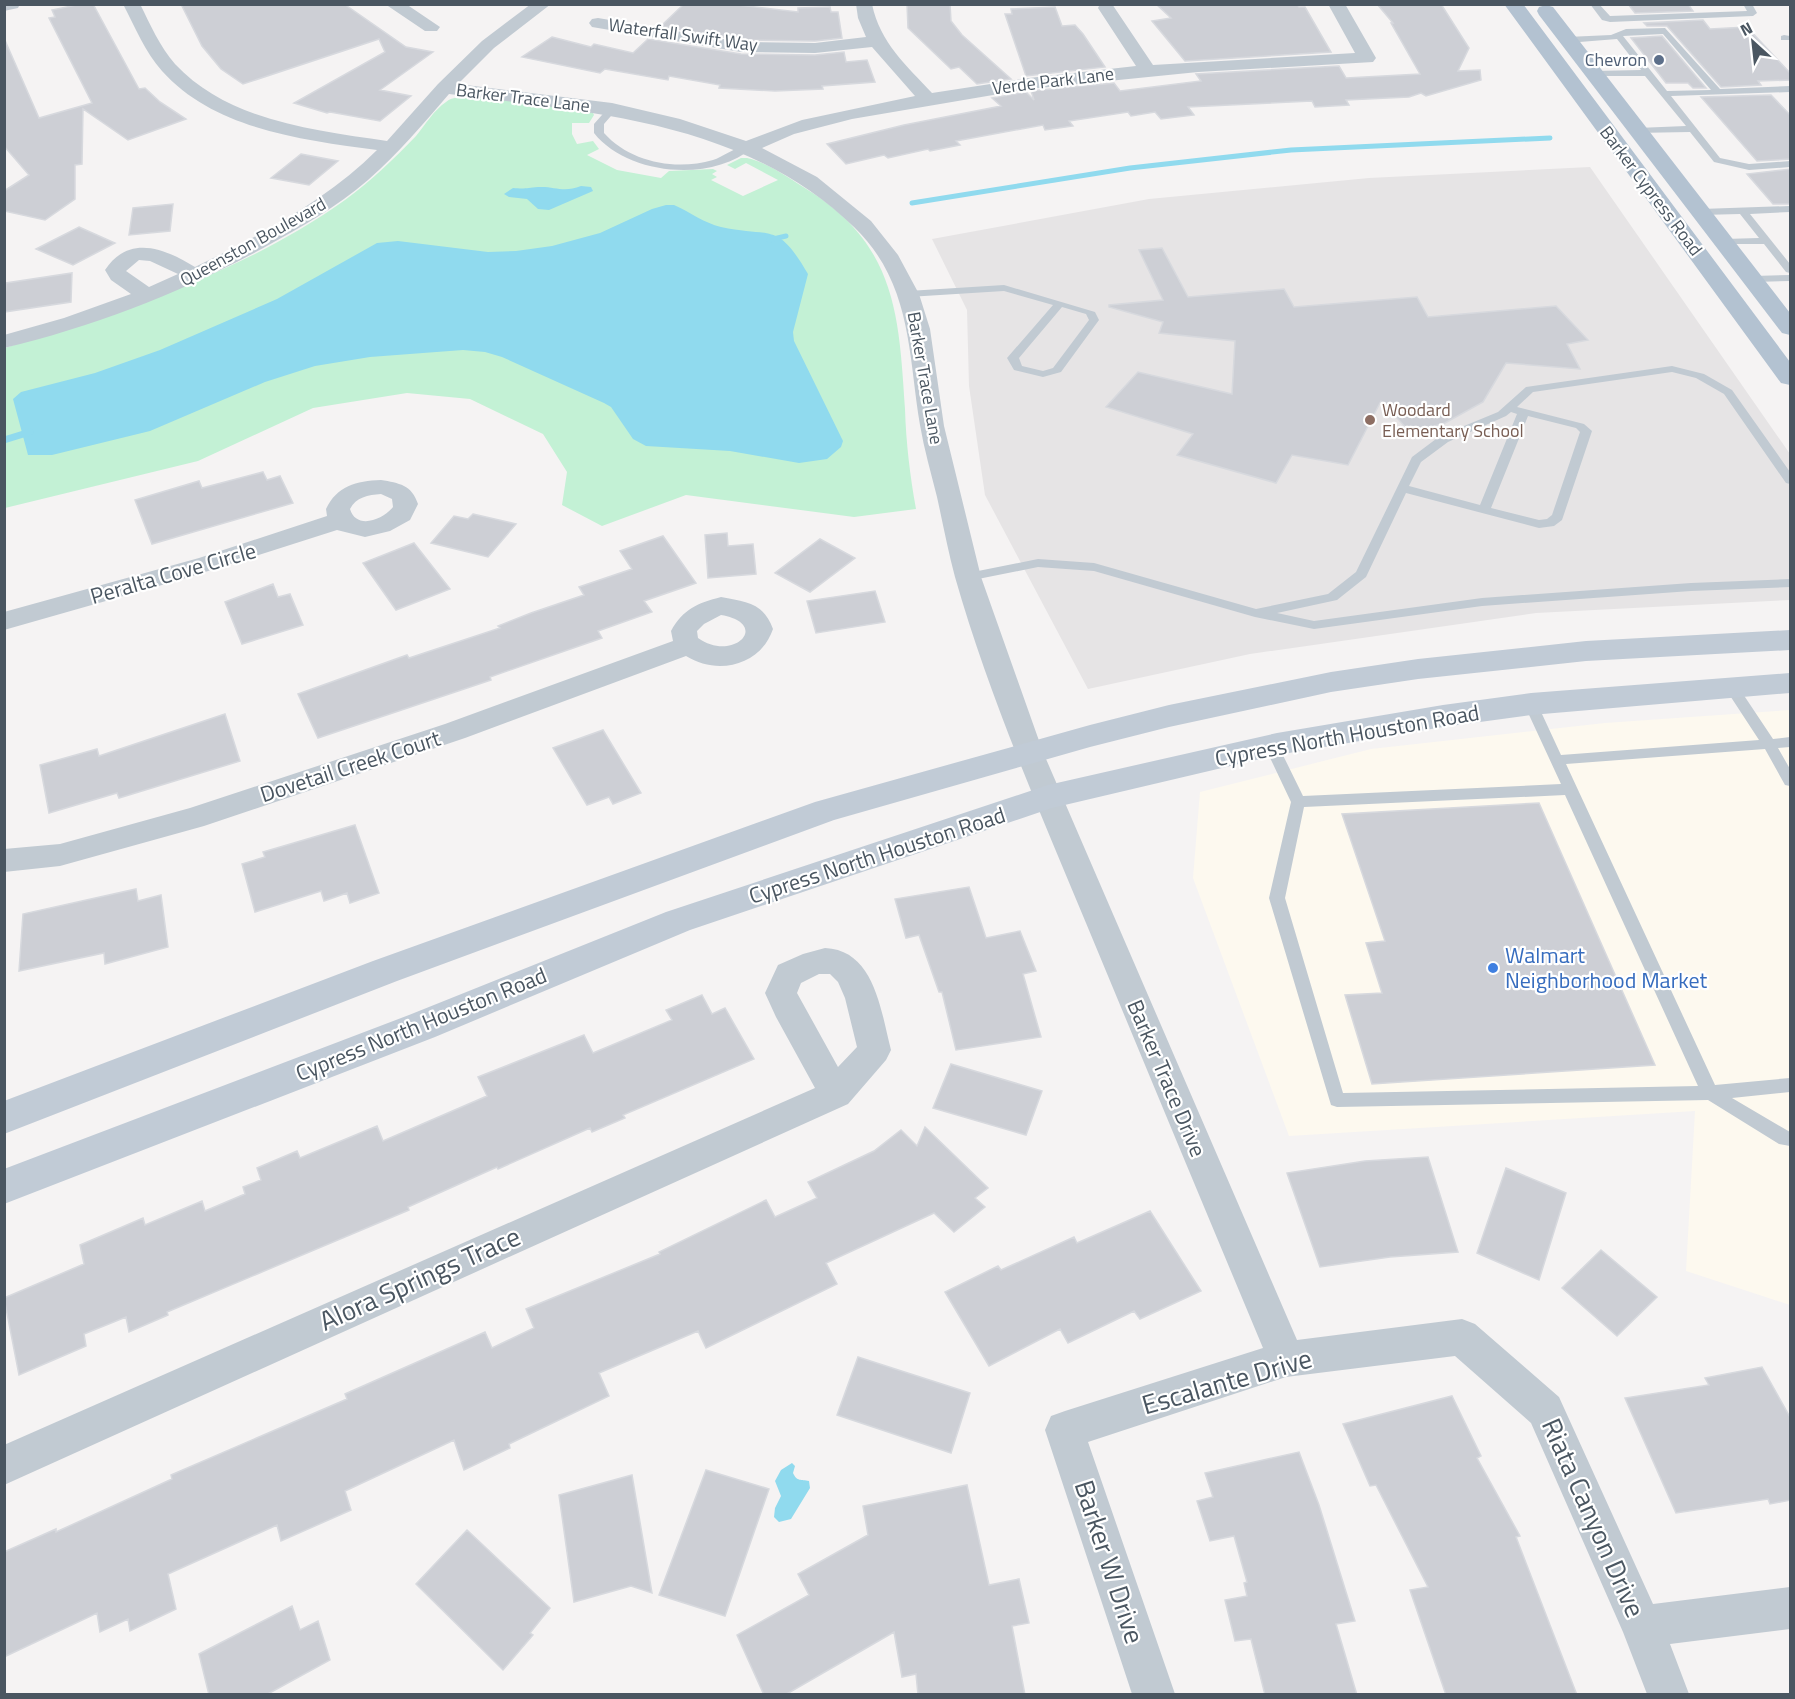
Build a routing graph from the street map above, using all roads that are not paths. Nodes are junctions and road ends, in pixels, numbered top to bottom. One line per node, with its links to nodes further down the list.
1 (12, 4): 11 (street)
2 (131, 4): 30 (street)
3 (393, 4): 14 (street)
4 (543, 4): 22 (street, Queenston Boulevard)
5 (864, 4): 17 (street)
6 (1335, 4): 18 (street, Verde Park Lane)
7 (1513, 4): 21 (main road, Barker Cypress Road)
8 (1541, 4): 16 (main road, Barker Cypress Road)
9 (1594, 4): 10 (lane)
10 (1747, 4)
11 (4, 6)
12 (1106, 8): 18 (street)
13 (598, 23): 17 (street, Waterfall Swift Way)
14 (431, 27)
15 (1618, 35): 16 (lane); 19 (lane); 24 (lane)
16 (1567, 40): 20 (main road, Barker Cypress Road)
17 (876, 41): 26 (street)
18 (1148, 70): 26 (street, Verde Park Lane)
19 (1648, 73): 20 (lane); 25 (lane)
20 (1593, 74): 21 (main road); 29 (main road, Barker Cypress Road)
21 (1564, 75): 47 (main road, Barker Cypress Road)
22 (444, 88): 27 (street, Barker Trace Lane); 30 (street, Queenston Boulevard)
23 (1791, 89): 24 (lane)
24 (1718, 92): 25 (lane)
25 (1664, 94): 28 (lane)
26 (928, 99): 31 (street, Verde Park Lane)
27 (612, 109): 31 (street, Barker Trace Lane); 31 (lane)
28 (1693, 129): 29 (lane); 32 (lane)
29 (1637, 131): 35 (main road, Barker Cypress Road)
30 (392, 147): 39 (street, Queenston Boulevard)
31 (747, 148): 42 (street, Barker Trace Lane)
32 (1791, 164)
33 (1791, 209): 34 (lane)
34 (1743, 211): 35 (lane); 36 (lane)
35 (1701, 212): 37 (main road, Barker Cypress Road)
36 (1767, 241): 37 (lane); 38 (lane)
37 (1724, 242): 41 (main road, Barker Cypress Road)
38 (1791, 270)
39 (195, 276): 43 (street, Queenston Boulevard); 43 (street)
40 (1791, 278): 41 (lane)
41 (1753, 279): 45 (main road, Barker Cypress Road)
42 (909, 294): 44 (lane); 56 (street, Barker Trace Lane)
43 (148, 296): 48 (street, Queenston Boulevard)
44 (1060, 303): 44 (lane)
45 (1791, 328)
46 (1791, 337): 47 (main road)
47 (1762, 339): 49 (main road, Barker Cypress Road)
48 (4, 342)
49 (1791, 378)
50 (1508, 408): 51 (lane); 52 (lane); 53 (lane)
51 (1524, 412): 54 (lane); 54 (lane)
52 (1791, 480)
53 (1402, 488): 54 (lane); 58 (lane)
54 (1484, 510)
55 (340, 521): 59 (street, Peralta Cove Circle)
56 (968, 577): 58 (lane); 69 (street, Barker Trace Lane)
57 (1791, 583): 58 (lane)
58 (1255, 614)
59 (4, 621)
60 (1791, 640): 62 (main road)
61 (689, 645): 75 (street, Dovetail Creek Court)
62 (1504, 658): 65 (main road); 69 (main road)
63 (1791, 683): 64 (main road, Cypress North Houston Road)
64 (1732, 688): 65 (main road, Cypress North Houston Road); 67 (lane)
65 (1531, 704): 68 (main road, Cypress North Houston Road); 70 (lane)
66 (1791, 742): 67 (lane)
67 (1769, 744): 70 (lane); 71 (lane)
68 (1271, 745): 73 (main road, Cypress North Houston Road); 74 (lane)
69 (1029, 752): 73 (street, Barker Trace Lane); 79 (main road)
70 (1557, 760): 72 (lane)
71 (1791, 781)
72 (1570, 789): 74 (lane); 77 (lane)
73 (1048, 797): 81 (main road, Cypress North Houston Road); 83 (street, Barker Trace Drive)
74 (1298, 802): 77 (lane)
75 (4, 861)
76 (1791, 1085): 77 (lane)
77 (1710, 1093): 80 (lane)
78 (836, 1094): 85 (street, Alora Springs Trace)
79 (4, 1118)
80 (1791, 1139)
81 (4, 1186)
82 (1462, 1337): 83 (street, Escalante Drive); 87 (street, Riata Canyon Drive)
83 (1286, 1359): 84 (street, Escalante Drive)
84 (1065, 1430): 88 (street, Barker W Drive)
85 (4, 1465)
86 (1791, 1608): 87 (street)
87 (1642, 1626): 89 (street, Riata Canyon Drive)
88 (1153, 1695)
89 (1668, 1695)

